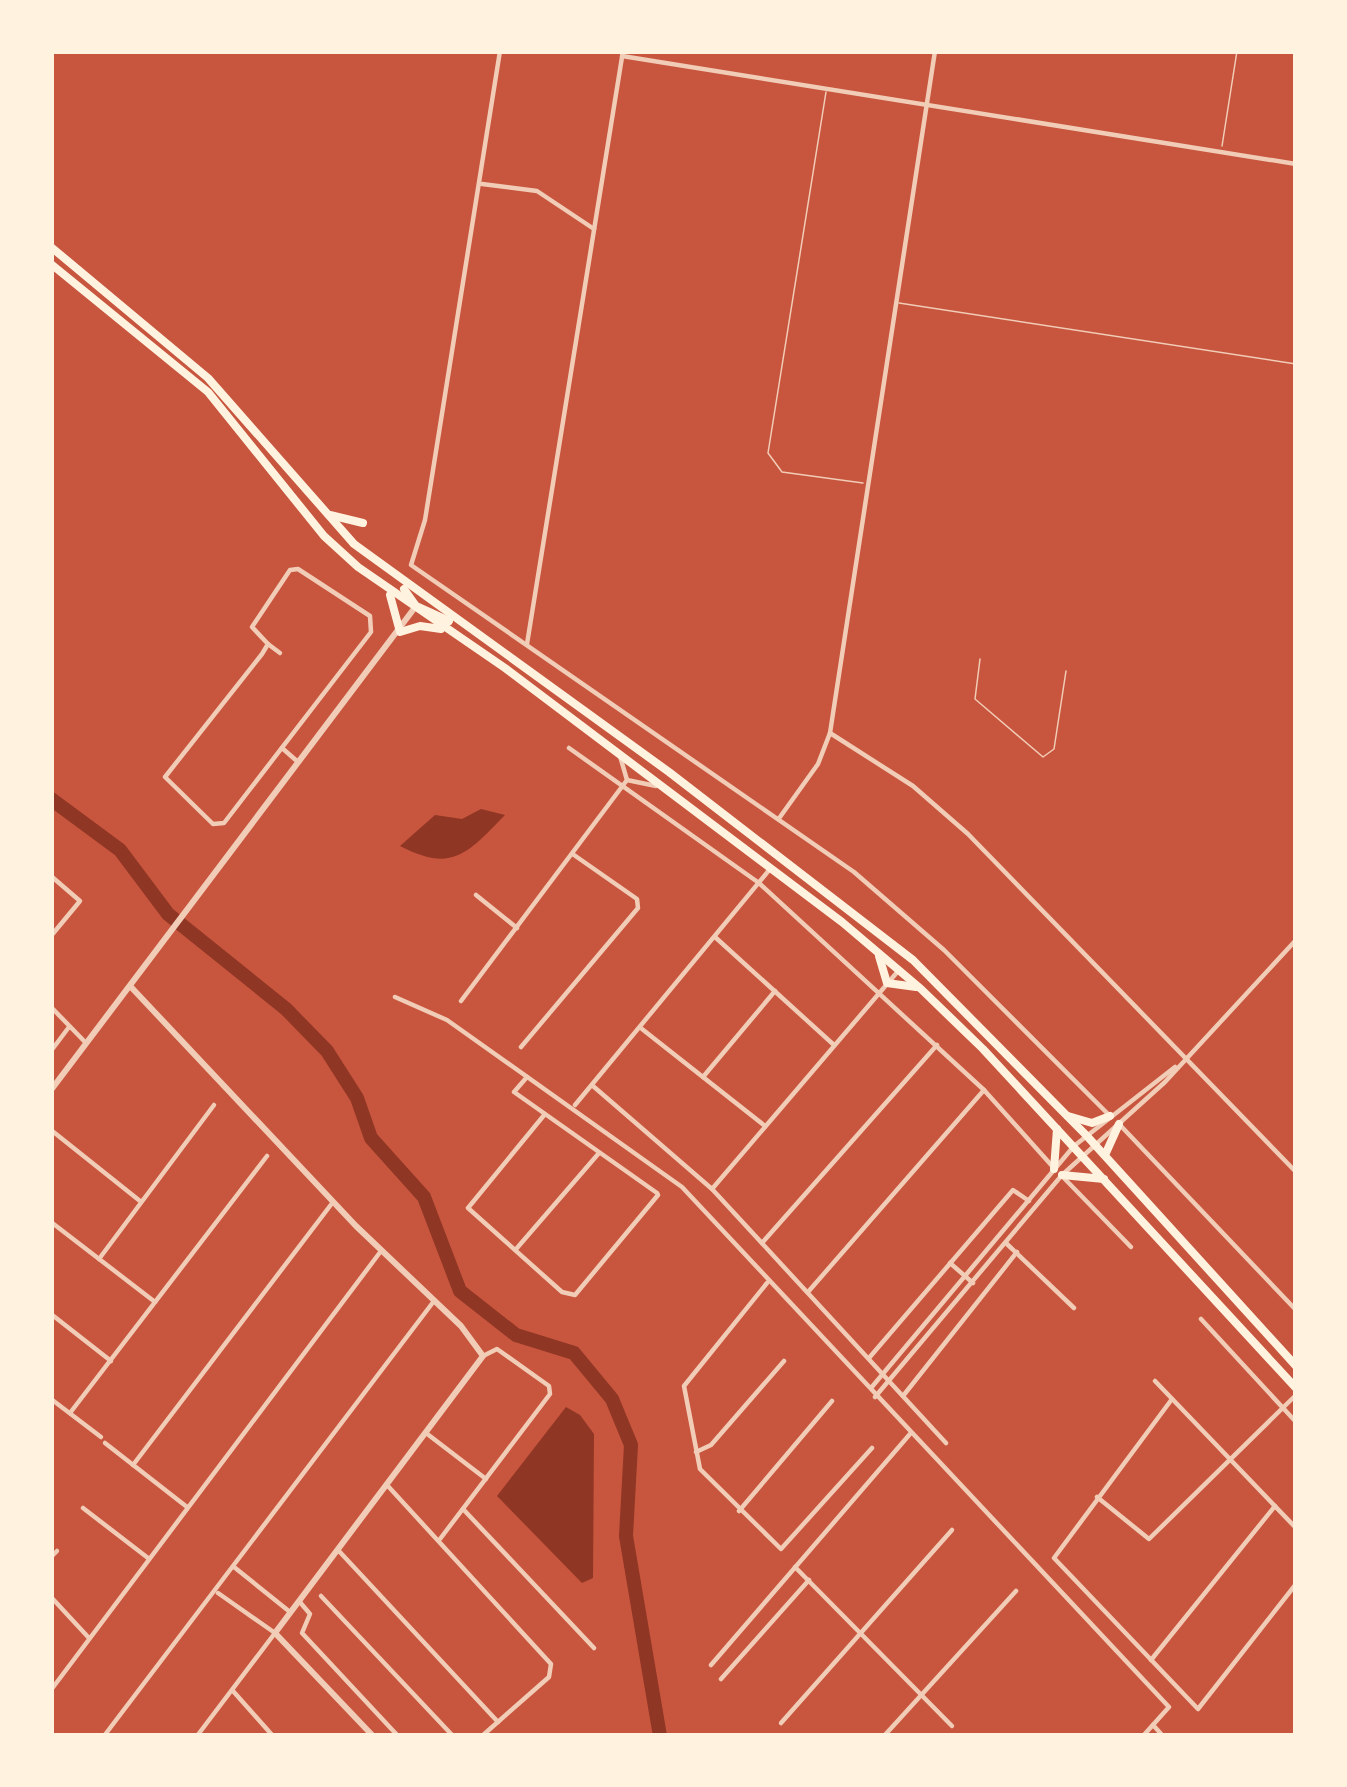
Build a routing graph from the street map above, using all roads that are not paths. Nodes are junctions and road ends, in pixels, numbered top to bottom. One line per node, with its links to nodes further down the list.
1 (500, 51): 9 (street)
2 (935, 51): 6 (street)
3 (1237, 51): 7 (lane)
4 (622, 54): 5 (street); 10 (street)
5 (827, 88): 6 (street); 15 (lane)
6 (927, 104): 7 (street); 13 (street)
7 (1221, 150): 8 (street)
8 (1296, 164)
9 (482, 184): 10 (street); 24 (street)
10 (595, 229): 24 (street)
11 (51, 248): 16 (highway)
12 (51, 264): 19 (highway)
13 (896, 302): 14 (lane); 15 (street)
14 (1296, 364)
15 (867, 483): 29 (street)
16 (329, 514): 17 (highway); 18 (highway)
17 (363, 523)
18 (391, 574): 20 (highway); 25 (highway)
19 (387, 588): 20 (highway); 22 (highway)
20 (416, 607): 21 (highway); 22 (street); 25 (highway)
21 (446, 629): 22 (highway); 32 (highway)
22 (400, 632): 33 (street)
23 (268, 644): 26 (street); 30 (street); 30 (street)
24 (527, 644): 37 (street)
25 (496, 648): 46 (highway)
26 (280, 653)
27 (980, 659): 28 (lane)
28 (1066, 671)
29 (830, 733): 37 (street); 65 (street)
30 (281, 748): 33 (street)
31 (569, 748): 36 (street)
32 (620, 756): 34 (street); 35 (highway)
33 (298, 762): 52 (street)
34 (627, 780): 35 (street); 36 (street)
35 (663, 788): 39 (highway)
36 (620, 789): 38 (street); 41 (street)
37 (780, 817): 76 (street)
38 (574, 855): 43 (street); 63 (street)
39 (770, 868): 41 (street); 48 (highway)
40 (51, 876): 44 (street)
41 (759, 883): 45 (street); 51 (street)
42 (476, 895): 43 (street)
43 (518, 928): 56 (street)
44 (51, 935)
45 (715, 937): 54 (street); 59 (street)
46 (885, 937): 49 (highway); 50 (highway)
47 (1296, 940): 65 (street)
48 (876, 950): 49 (highway); 51 (highway)
49 (899, 970): 50 (highway); 51 (street); 53 (highway)
50 (932, 976): 75 (highway)
51 (884, 986): 53 (highway); 61 (street); 62 (street)
52 (131, 987): 60 (street); 95 (street)
53 (921, 989): 79 (highway)
54 (775, 992): 61 (street); 68 (street)
55 (395, 997): 67 (street)
56 (461, 1001)
57 (51, 1007): 58 (street)
58 (69, 1027): 60 (street); 64 (street)
59 (641, 1028): 68 (street); 69 (street)
60 (86, 1043): 70 (street)
61 (834, 1045): 78 (street)
62 (937, 1045): 71 (street); 97 (street)
63 (521, 1047)
64 (51, 1051)
65 (1187, 1057): 66 (street); 90 (street)
66 (1180, 1064): 76 (street); 77 (street)
67 (527, 1077): 73 (street); 74 (street)
68 (703, 1077): 78 (street)
69 (593, 1086): 73 (street); 92 (street)
70 (51, 1090)
71 (984, 1090): 89 (street); 108 (street)
72 (214, 1106): 94 (street)
73 (574, 1107): 82 (street)
74 (545, 1114): 85 (street); 100 (street)
75 (1067, 1115): 76 (highway); 81 (highway)
76 (1110, 1116): 81 (street)
77 (1119, 1124): 83 (street); 88 (highway); 112 (street)
78 (765, 1126): 92 (street)
79 (1058, 1128): 84 (highway); 89 (highway)
80 (52, 1132): 94 (street)
81 (1086, 1135): 83 (highway); 84 (street)
82 (616, 1138): 85 (street); 106 (street)
83 (1094, 1144): 87 (street); 88 (highway)
84 (1074, 1146): 87 (highway); 89 (street)
85 (602, 1154): 100 (street); 100 (street)
86 (267, 1156): 110 (street)
87 (1083, 1156): 89 (street); 91 (highway)
88 (1105, 1156): 119 (highway)
89 (1058, 1172): 91 (highway); 93 (street); 98 (street); 99 (street)
90 (1296, 1172)
91 (1106, 1180): 124 (highway)
92 (712, 1189): 97 (street)
93 (1029, 1201): 104 (street); 105 (street)
94 (141, 1202): 103 (street)
95 (333, 1202): 101 (street); 139 (street)
96 (51, 1222): 103 (street)
97 (762, 1243): 108 (street)
98 (1007, 1244): 102 (street); 107 (street)
99 (1131, 1247)
100 (515, 1249)
101 (381, 1251): 109 (street); 144 (street)
102 (1017, 1252): 111 (street); 125 (street)
103 (98, 1259): 110 (street)
104 (950, 1263): 105 (street); 116 (street)
105 (966, 1276): 107 (street); 120 (street)
106 (767, 1283): 123 (street); 137 (street)
107 (973, 1283): 121 (street)
108 (808, 1292): 116 (street)
109 (434, 1301): 115 (street); 154 (street)
110 (155, 1302): 117 (street)
111 (1074, 1308)
112 (1296, 1310)
113 (51, 1314): 117 (street)
114 (1201, 1318): 130 (street)
115 (483, 1356): 133 (street); 140 (street)
116 (869, 1358): 120 (street)
117 (110, 1361): 131 (street)
118 (784, 1361): 137 (street)
119 (1296, 1366)
120 (884, 1374): 121 (street); 123 (street)
121 (890, 1381): 125 (street); 126 (street)
122 (1155, 1381): 128 (street)
123 (870, 1390): 126 (street)
124 (1296, 1391): 130 (street)
125 (903, 1396): 135 (street)
126 (875, 1397): 134 (street)
127 (51, 1399): 131 (street)
128 (1172, 1399): 138 (street); 142 (street)
129 (832, 1401): 147 (street)
130 (1282, 1408): 132 (street); 138 (street)
131 (70, 1413): 139 (street)
132 (1296, 1422)
133 (426, 1433): 140 (street); 141 (street)
134 (910, 1434): 153 (street); 175 (street)
135 (946, 1443)
136 (872, 1448): 147 (street)
137 (696, 1452): 147 (street)
138 (1227, 1456): 142 (street); 143 (street)
139 (133, 1465): 144 (street)
140 (486, 1479): 146 (street)
141 (387, 1485): 150 (street); 151 (street)
142 (1096, 1497): 167 (street)
143 (1275, 1506): 148 (street); 167 (street)
144 (187, 1507): 152 (street)
145 (83, 1508): 152 (street)
146 (463, 1509): 150 (street); 166 (street)
147 (739, 1510)
148 (1296, 1528)
149 (952, 1530): 164 (street)
150 (440, 1540): 173 (street)
151 (338, 1550): 161 (street); 173 (street)
152 (148, 1558): 165 (street)
153 (795, 1567): 155 (street); 168 (street)
154 (234, 1568): 158 (street); 162 (street)
155 (809, 1580): 164 (street); 169 (street)
156 (1296, 1584): 167 (street)
157 (1016, 1591): 172 (street)
158 (217, 1592): 163 (street); 177 (street)
159 (321, 1596): 182 (street)
160 (51, 1597): 165 (street)
161 (299, 1601): 162 (street); 181 (street)
162 (290, 1612): 163 (street)
163 (274, 1633): 171 (street); 180 (street)
164 (861, 1634): 172 (street); 174 (street)
165 (89, 1638): 170 (street)
166 (594, 1648)
167 (1151, 1660)
168 (711, 1665)
169 (721, 1679)
170 (51, 1690)
171 (232, 1690): 178 (street); 179 (street)
172 (922, 1695): 176 (street); 184 (street)
173 (498, 1722): 183 (street)
174 (782, 1723)
175 (1153, 1725): 185 (street); 186 (street)
176 (952, 1726)
177 (104, 1736)
178 (196, 1736)
179 (273, 1736)
180 (373, 1736)
181 (398, 1736)
182 (453, 1736)
183 (482, 1736)
184 (884, 1736)
185 (1143, 1736)
186 (1163, 1736)

